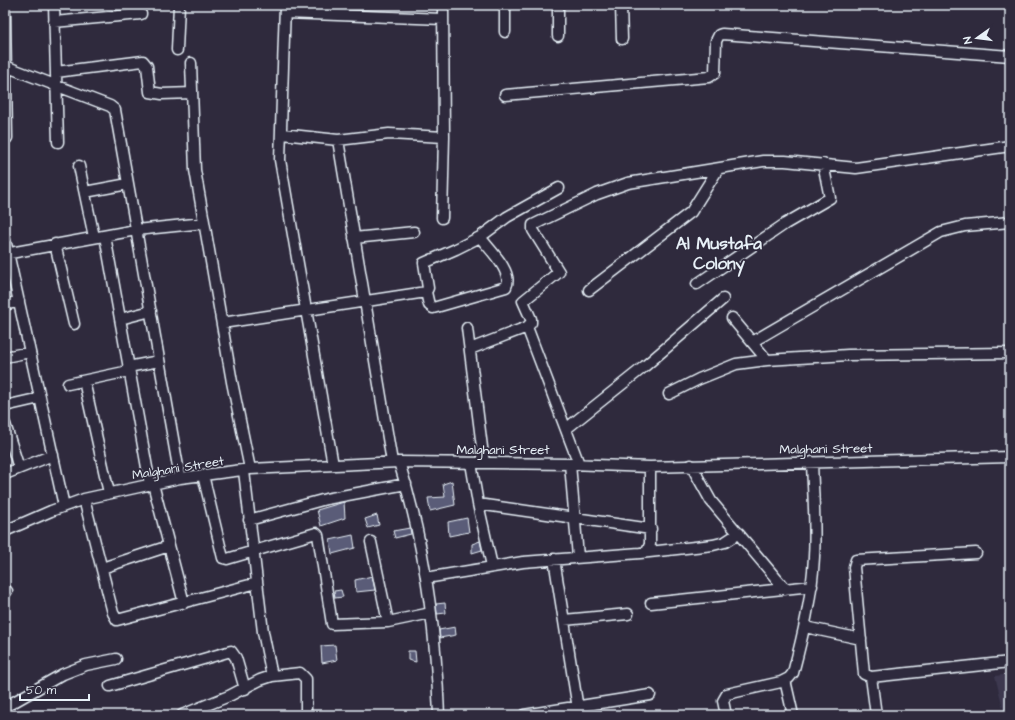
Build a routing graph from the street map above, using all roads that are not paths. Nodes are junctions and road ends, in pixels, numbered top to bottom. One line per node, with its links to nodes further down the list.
1 (54, 5): 11 (street)
2 (179, 5): 15 (street)
3 (443, 5): 10 (street)
4 (505, 5): 12 (street)
5 (558, 5): 13 (street)
6 (621, 5): 14 (street)
7 (285, 9): 10 (street); 23 (street)
8 (5, 13): 18 (street)
9 (141, 14): 11 (street)
10 (443, 20): 24 (street)
11 (54, 22): 19 (street)
12 (505, 32)
13 (558, 36)
14 (622, 39)
15 (177, 50)
16 (1010, 56): 22 (street)
17 (191, 63): 21 (street)
18 (6, 66): 20 (street); 25 (street)
19 (56, 72): 20 (street); 21 (street)
20 (56, 86): 27 (street); 32 (street)
21 (192, 93): 37 (street)
22 (505, 95)
23 (282, 134): 26 (street); 54 (street)
24 (444, 137): 26 (street); 35 (street)
25 (7, 138)
26 (338, 140): 42 (street)
27 (58, 142)
28 (1010, 146): 29 (street)
29 (822, 164): 31 (street); 46 (street)
30 (79, 166): 34 (street)
31 (718, 169): 47 (street); 59 (street)
32 (128, 184): 34 (street); 38 (street)
33 (558, 188): 41 (street)
34 (85, 192): 40 (street)
35 (442, 218)
36 (1010, 222): 61 (street)
37 (204, 223): 38 (street); 58 (street)
38 (136, 230): 40 (street); 53 (street)
39 (414, 232): 42 (street)
40 (99, 236): 44 (street); 56 (street)
41 (480, 237): 48 (street); 48 (street)
42 (354, 238): 51 (street)
43 (5, 239): 45 (street)
44 (55, 244): 45 (street); 57 (street)
45 (6, 253): 50 (street)
46 (697, 284)
47 (589, 290)
48 (426, 292): 51 (street)
49 (723, 299): 75 (street)
50 (19, 301): 52 (street); 63 (street)
51 (365, 302): 54 (street); 78 (street)
52 (5, 305)
53 (151, 311): 56 (street); 67 (street)
54 (306, 311): 58 (street); 83 (street)
55 (732, 318): 61 (street)
56 (120, 319): 68 (street)
57 (74, 324)
58 (222, 324): 87 (street)
59 (527, 327): 62 (street); 75 (street)
60 (467, 328): 62 (street)
61 (752, 342): 66 (street)
62 (470, 349): 81 (street)
63 (30, 352): 65 (street); 72 (street)
64 (1010, 353): 66 (street)
65 (5, 358)
66 (767, 360): 71 (street)
67 (159, 361): 68 (street); 90 (street)
68 (129, 369): 69 (street); 91 (street)
69 (84, 381): 70 (street); 93 (street)
70 (68, 384)
71 (669, 394)
72 (40, 398): 73 (street); 76 (street)
73 (5, 406)
74 (5, 424): 86 (street)
75 (566, 429): 82 (street)
76 (53, 455): 86 (street); 96 (street)
77 (1010, 457): 79 (street, Malghani Street)
78 (395, 462): 80 (street, Malghani Street); 83 (street, Malghani Street); 92 (street)
79 (812, 462): 84 (street, Malghani Street); 113 (street)
80 (471, 463): 81 (street, Malghani Street); 95 (street)
81 (484, 463): 82 (street, Malghani Street)
82 (575, 464): 85 (street, Malghani Street); 97 (street)
83 (333, 465): 87 (street, Malghani Street)
84 (690, 465): 85 (street, Malghani Street); 101 (street)
85 (650, 467): 99 (street)
86 (19, 468): 88 (street)
87 (247, 470): 89 (street, Malghani Street); 98 (street)
88 (5, 474)
89 (203, 475): 90 (street, Malghani Street); 104 (street)
90 (180, 478): 91 (street, Malghani Street)
91 (151, 484): 93 (street, Malghani Street); 103 (street)
92 (406, 484): 98 (street); 111 (street)
93 (109, 493): 94 (street, Malghani Street)
94 (84, 499): 96 (street, Malghani Street); 110 (street)
95 (478, 504): 97 (street); 109 (street)
96 (64, 506): 100 (street, Malghani Street)
97 (575, 518): 99 (street); 107 (street)
98 (249, 520): 104 (street)
99 (651, 529): 105 (street)
100 (5, 531)
101 (739, 533): 105 (street); 114 (street)
102 (371, 542): 120 (street)
103 (169, 546): 110 (street); 115 (street)
104 (253, 552): 112 (street); 120 (street)
105 (646, 552): 107 (street)
106 (976, 553): 122 (street)
107 (578, 557): 108 (street)
108 (554, 559): 109 (street); 119 (street)
109 (492, 566): 111 (street)
110 (102, 568): 115 (street)
111 (426, 578): 117 (street)
112 (257, 584): 115 (street); 125 (street)
113 (812, 586): 114 (street); 121 (street)
114 (785, 589): 116 (street)
115 (184, 603)
116 (651, 603)
117 (431, 613): 120 (street); 135 (street)
118 (628, 614): 119 (street)
119 (564, 620): 132 (street)
120 (388, 622)
121 (805, 628): 122 (street); 127 (street)
122 (861, 639): 126 (street)
123 (116, 659): 131 (street)
124 (1010, 662): 126 (street)
125 (272, 676): 129 (street); 134 (street)
126 (871, 677): 139 (street)
127 (785, 680): 137 (street); 138 (street)
128 (110, 686): 129 (street)
129 (245, 689): 133 (street)
130 (650, 695): 132 (street)
131 (5, 707)
132 (578, 711): 136 (street)
133 (182, 715)
134 (306, 715)
135 (439, 715)
136 (524, 715)
137 (726, 715)
138 (793, 715)
139 (876, 715)

